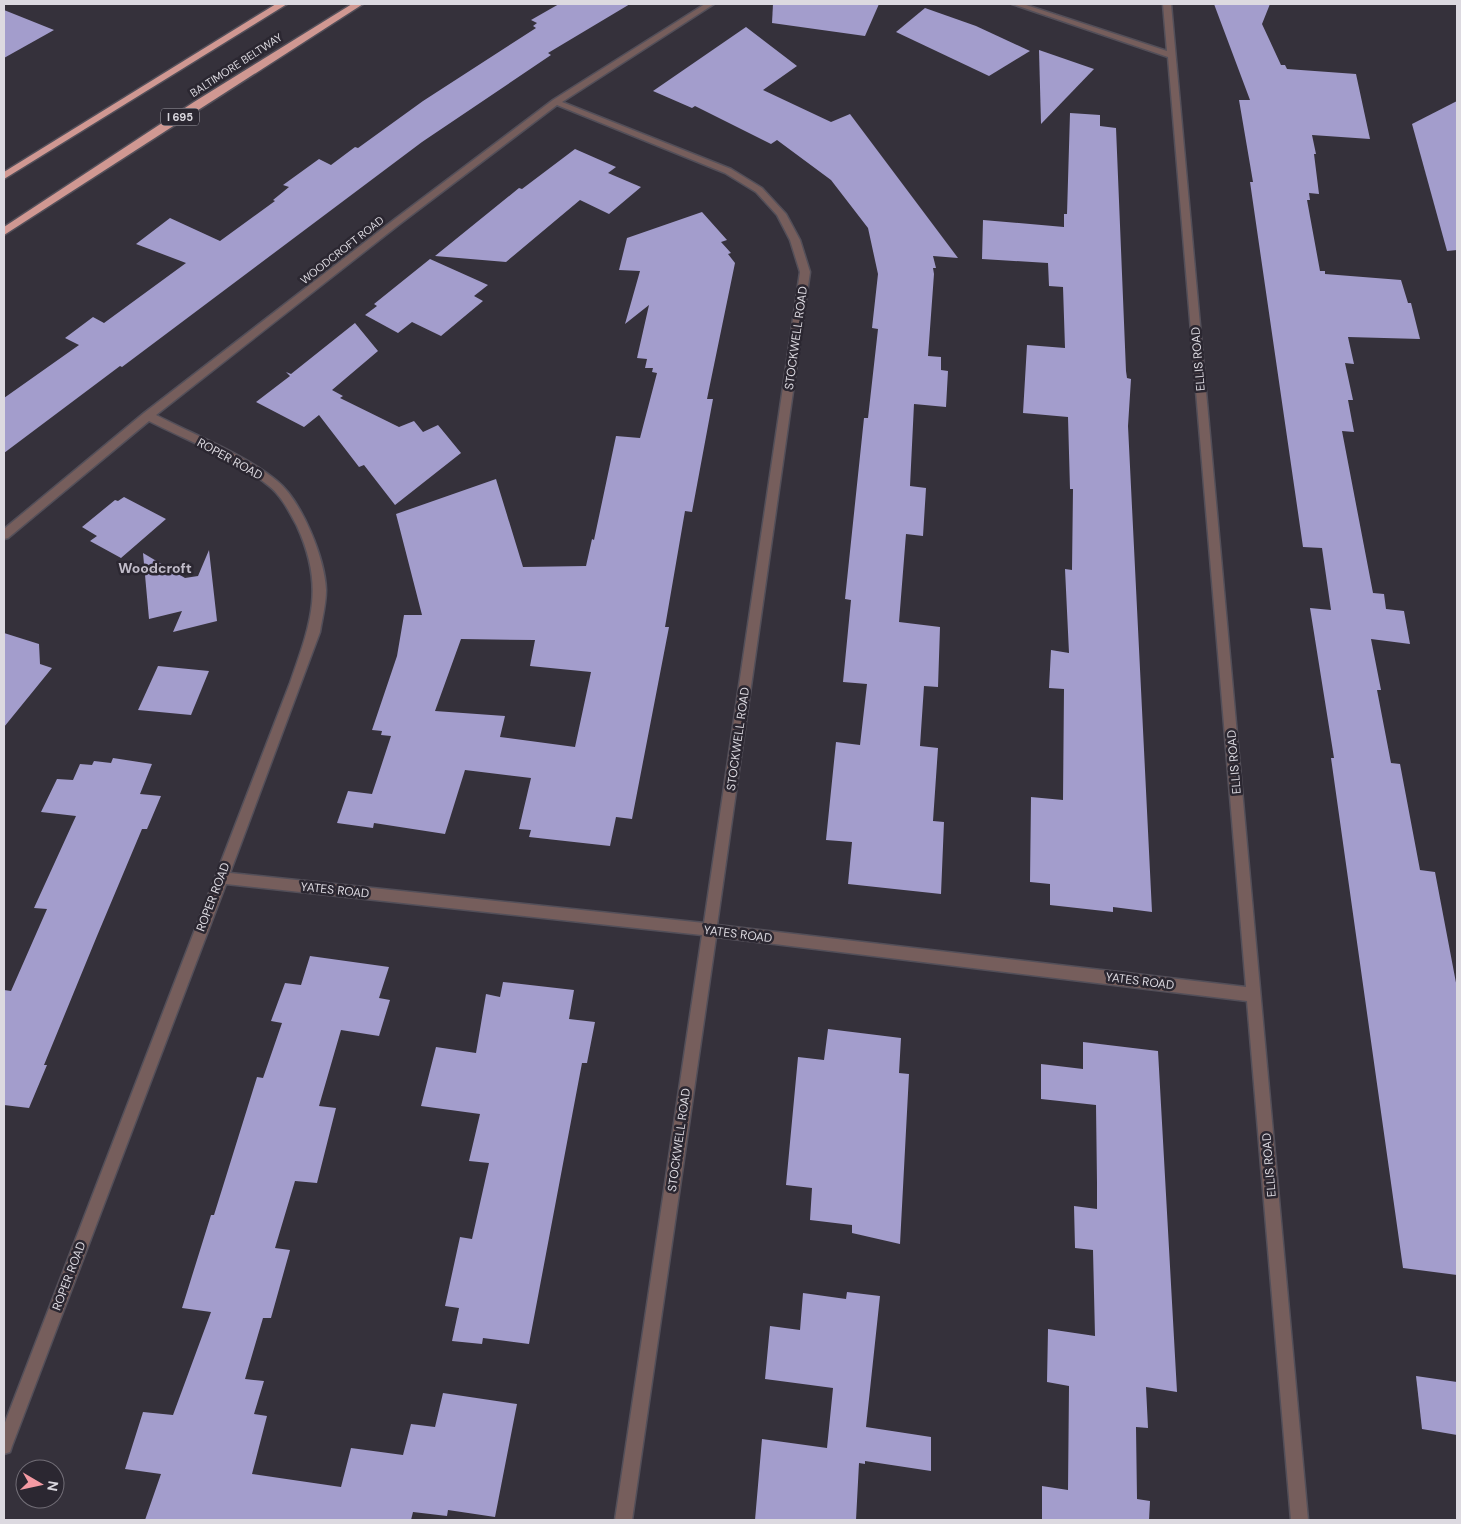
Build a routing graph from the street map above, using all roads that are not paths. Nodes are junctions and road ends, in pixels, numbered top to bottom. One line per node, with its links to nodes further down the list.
1 (282, 4): 8 (highway)
2 (358, 4): 9 (highway, BALTIMORE BELTWAY / I 695)
3 (710, 4): 7 (street, WOODCROFT ROAD)
4 (1016, 4): 6 (street)
5 (1167, 4): 6 (street, ELLIS ROAD)
6 (1171, 55): 14 (street, ELLIS ROAD)
7 (556, 102): 10 (street, WOODCROFT ROAD); 13 (street, STOCKWELL ROAD)
8 (4, 176)
9 (4, 232)
10 (148, 416): 11 (street, WOODCROFT ROAD); 12 (street, ROPER ROAD)
11 (4, 535)
12 (220, 878): 13 (street, YATES ROAD); 15 (street, ROPER ROAD)
13 (710, 930): 14 (street, YATES ROAD); 16 (street, STOCKWELL ROAD)
14 (1255, 995): 17 (street, ELLIS ROAD)
15 (4, 1446)
16 (623, 1520)
17 (1300, 1520)

